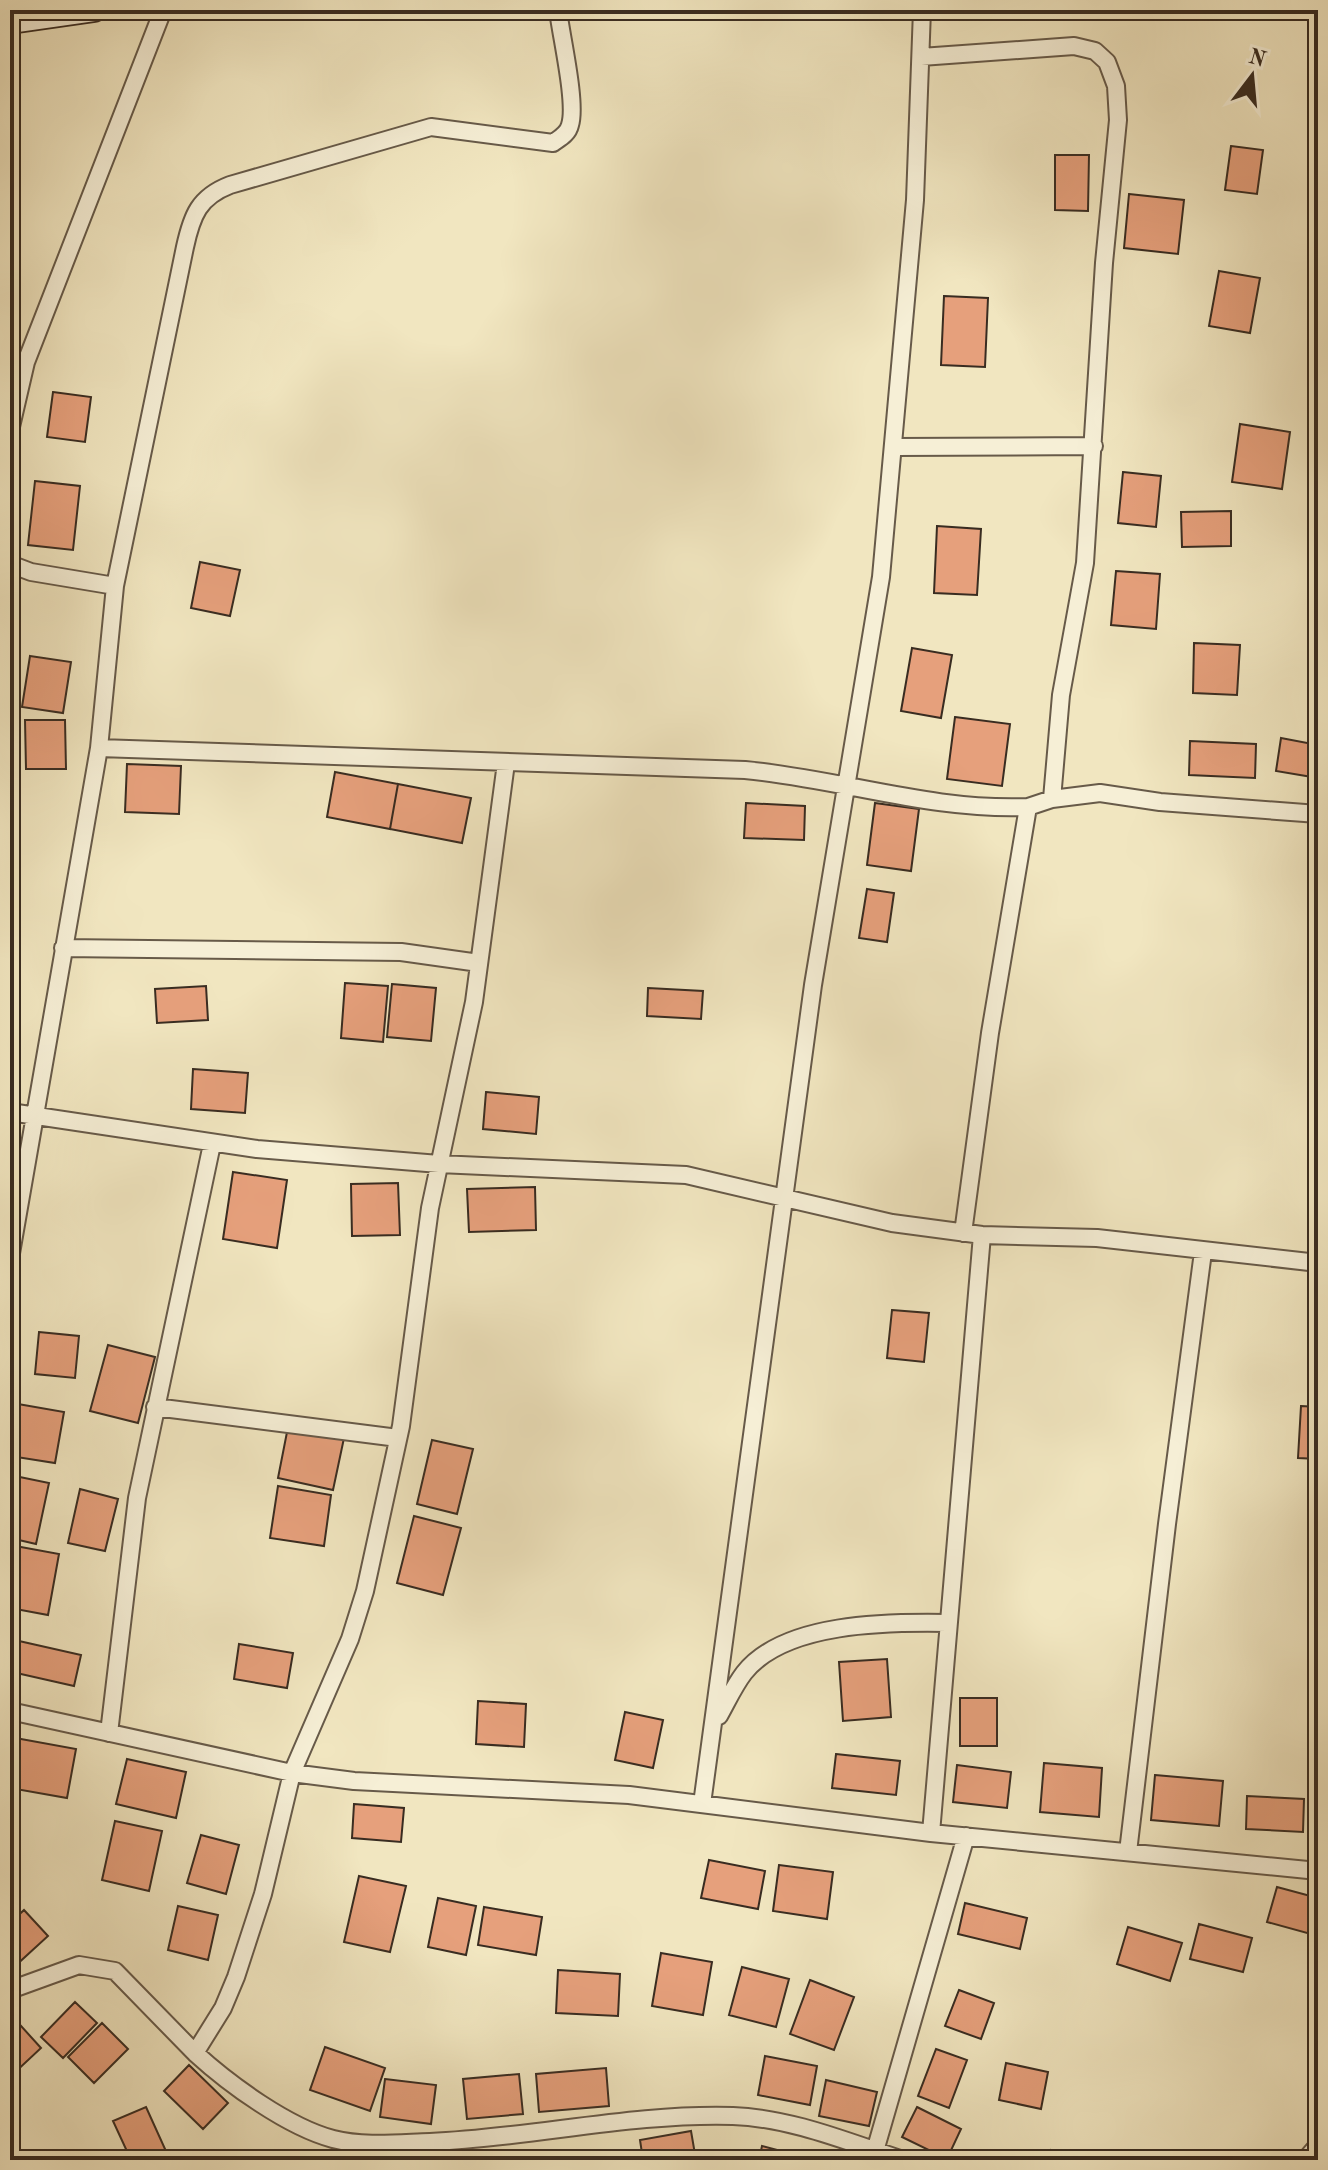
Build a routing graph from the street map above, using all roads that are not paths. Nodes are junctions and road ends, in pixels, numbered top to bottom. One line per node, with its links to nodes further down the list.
1 (94, 10): 5 (main road)
2 (163, 10): 7 (street)
3 (558, 10): 11 (street)
4 (922, 10): 6 (street)
5 (10, 22)
6 (921, 57): 8 (street); 9 (street)
7 (10, 431)
8 (1094, 446): 9 (street); 15 (street)
9 (894, 447): 14 (street)
10 (10, 564): 11 (street)
11 (115, 586): 12 (street)
12 (99, 748): 13 (street); 18 (street)
13 (506, 763): 14 (street); 19 (street)
14 (845, 786): 16 (street); 24 (street)
15 (1052, 799): 16 (street); 17 (street)
16 (1028, 807): 25 (street)
17 (1318, 814)
18 (63, 948): 19 (street); 21 (street)
19 (479, 963): 23 (street)
20 (10, 1112): 21 (street)
21 (37, 1116): 22 (street); 28 (street)
22 (212, 1144): 23 (street); 30 (street)
23 (439, 1164): 24 (street); 31 (street)
24 (786, 1200): 25 (street); 34 (street)
25 (963, 1233): 26 (street)
26 (982, 1235): 27 (street); 32 (street)
27 (1203, 1252): 29 (street); 40 (street)
28 (10, 1259)
29 (1318, 1263)
30 (155, 1407): 31 (street); 35 (street)
31 (398, 1438): 36 (street)
32 (947, 1623): 34 (street); 38 (street)
33 (10, 1711): 35 (street)
34 (714, 1724): 37 (street)
35 (109, 1733): 36 (street)
36 (292, 1773): 37 (street); 43 (street)
37 (702, 1804): 38 (street)
38 (931, 1833): 39 (street)
39 (966, 1836): 40 (street); 45 (street)
40 (1128, 1852): 41 (street)
41 (1318, 1871)
42 (10, 1990): 43 (street)
43 (195, 2053): 45 (street)
44 (1318, 2145): 47 (street)
45 (875, 2151): 46 (street)
46 (903, 2160)
47 (1305, 2160)

